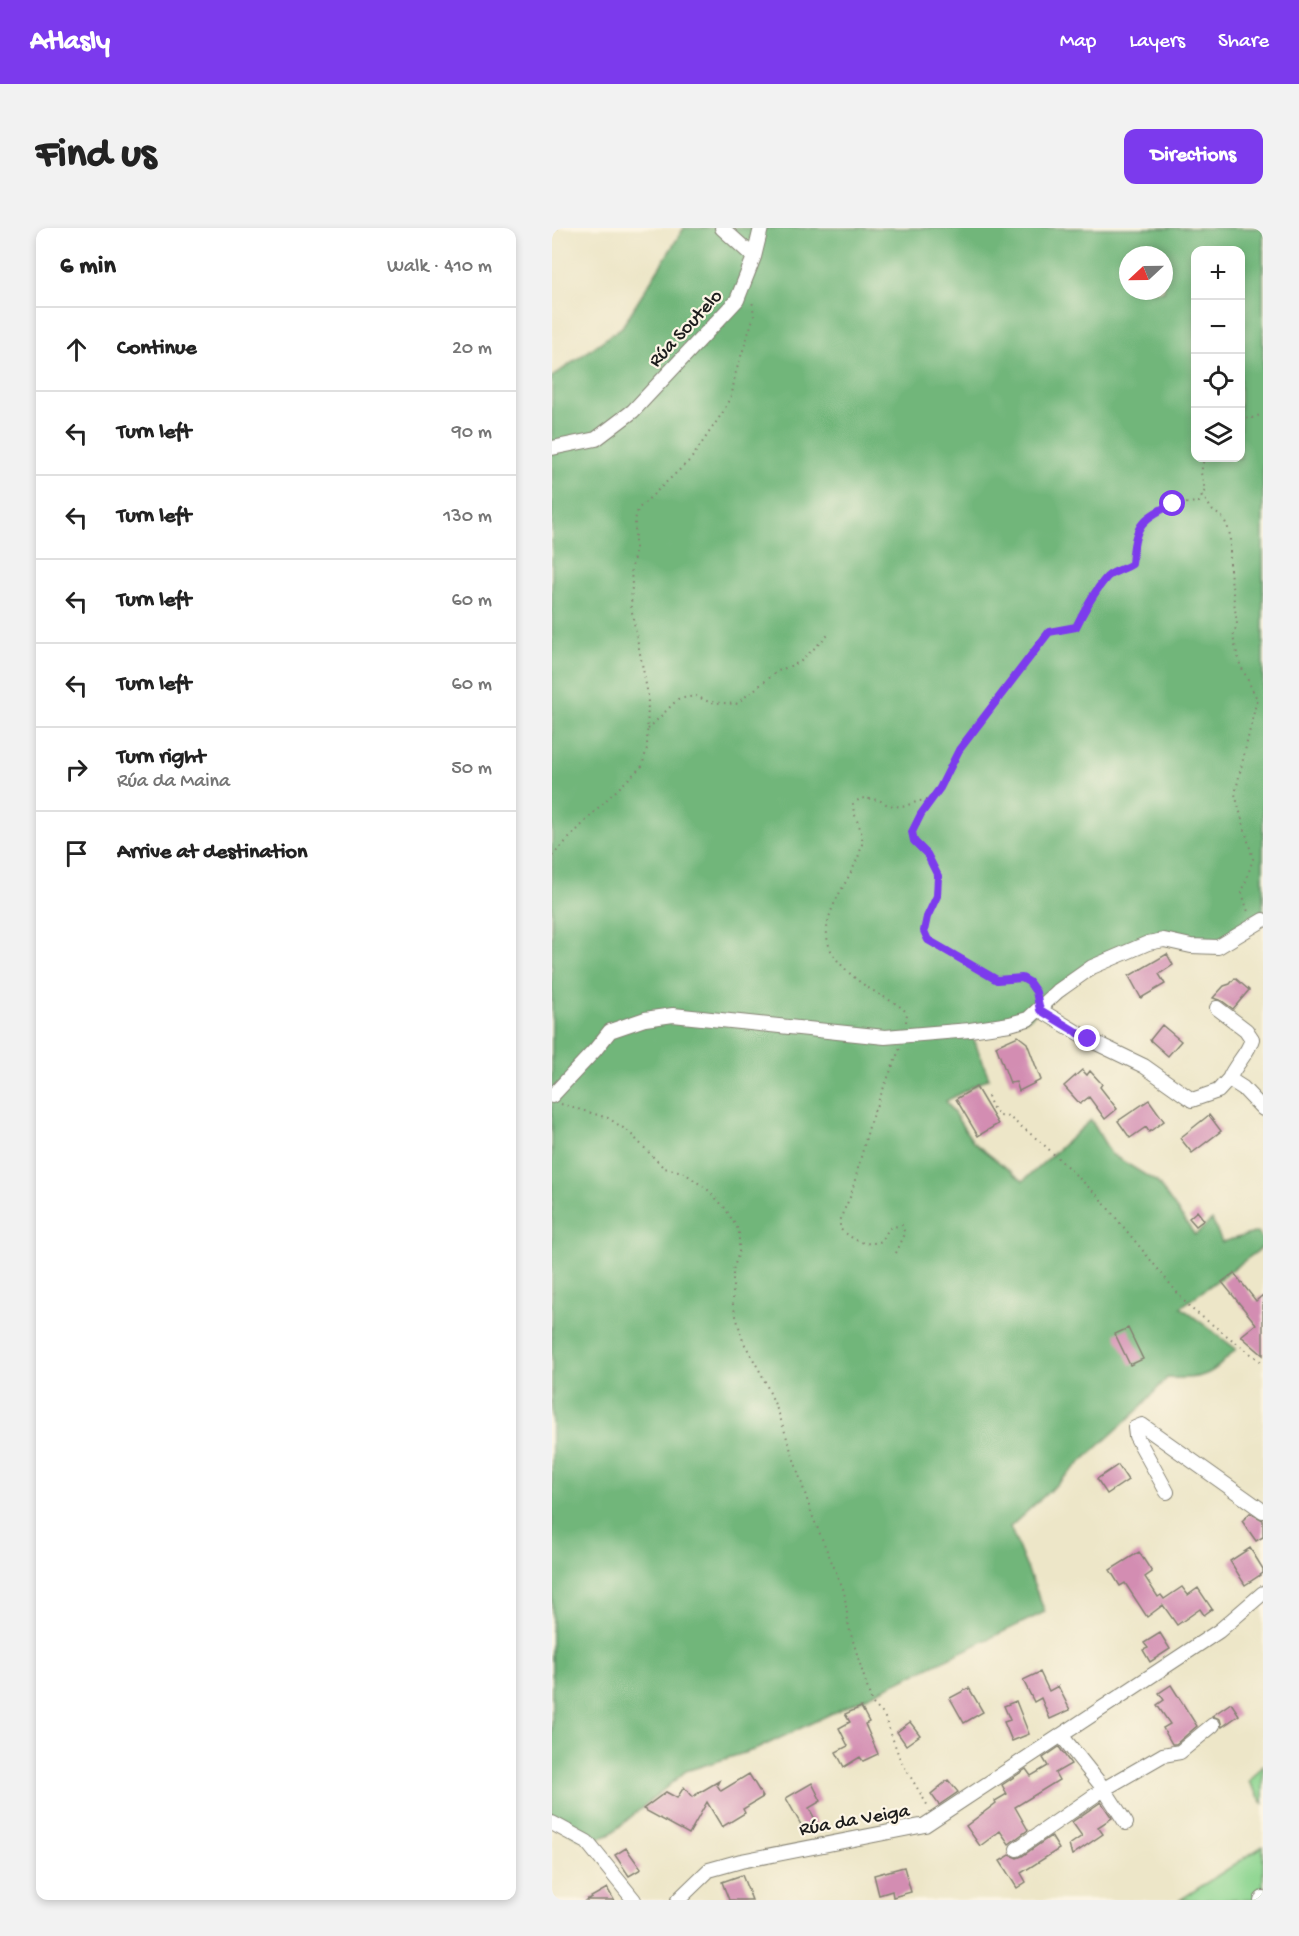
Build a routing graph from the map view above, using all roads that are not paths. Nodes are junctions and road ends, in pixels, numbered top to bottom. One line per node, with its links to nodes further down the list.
1 (722, 228): 3 (street)
2 (761, 228): 3 (street, Rúa Soutelo)
3 (754, 258): 4 (street, Rúa Soutelo)
4 (552, 448)
5 (1258, 923): 7 (street)
6 (1217, 1008): 8 (street)
7 (1040, 1010): 8 (street); 9 (street)
8 (1229, 1079): 10 (street)
9 (552, 1096)
10 (1263, 1109)
11 (1167, 1492): 12 (street)
12 (1263, 1511)
13 (1263, 1593): 15 (street, Rúa da Veiga)
14 (1213, 1725): 16 (street)
15 (1061, 1735): 16 (street); 21 (street, Rúa da Veiga)
16 (1104, 1789): 18 (street); 19 (street)
17 (552, 1823): 20 (street)
18 (1125, 1823)
19 (1017, 1849)
20 (634, 1900)
21 (678, 1900)

